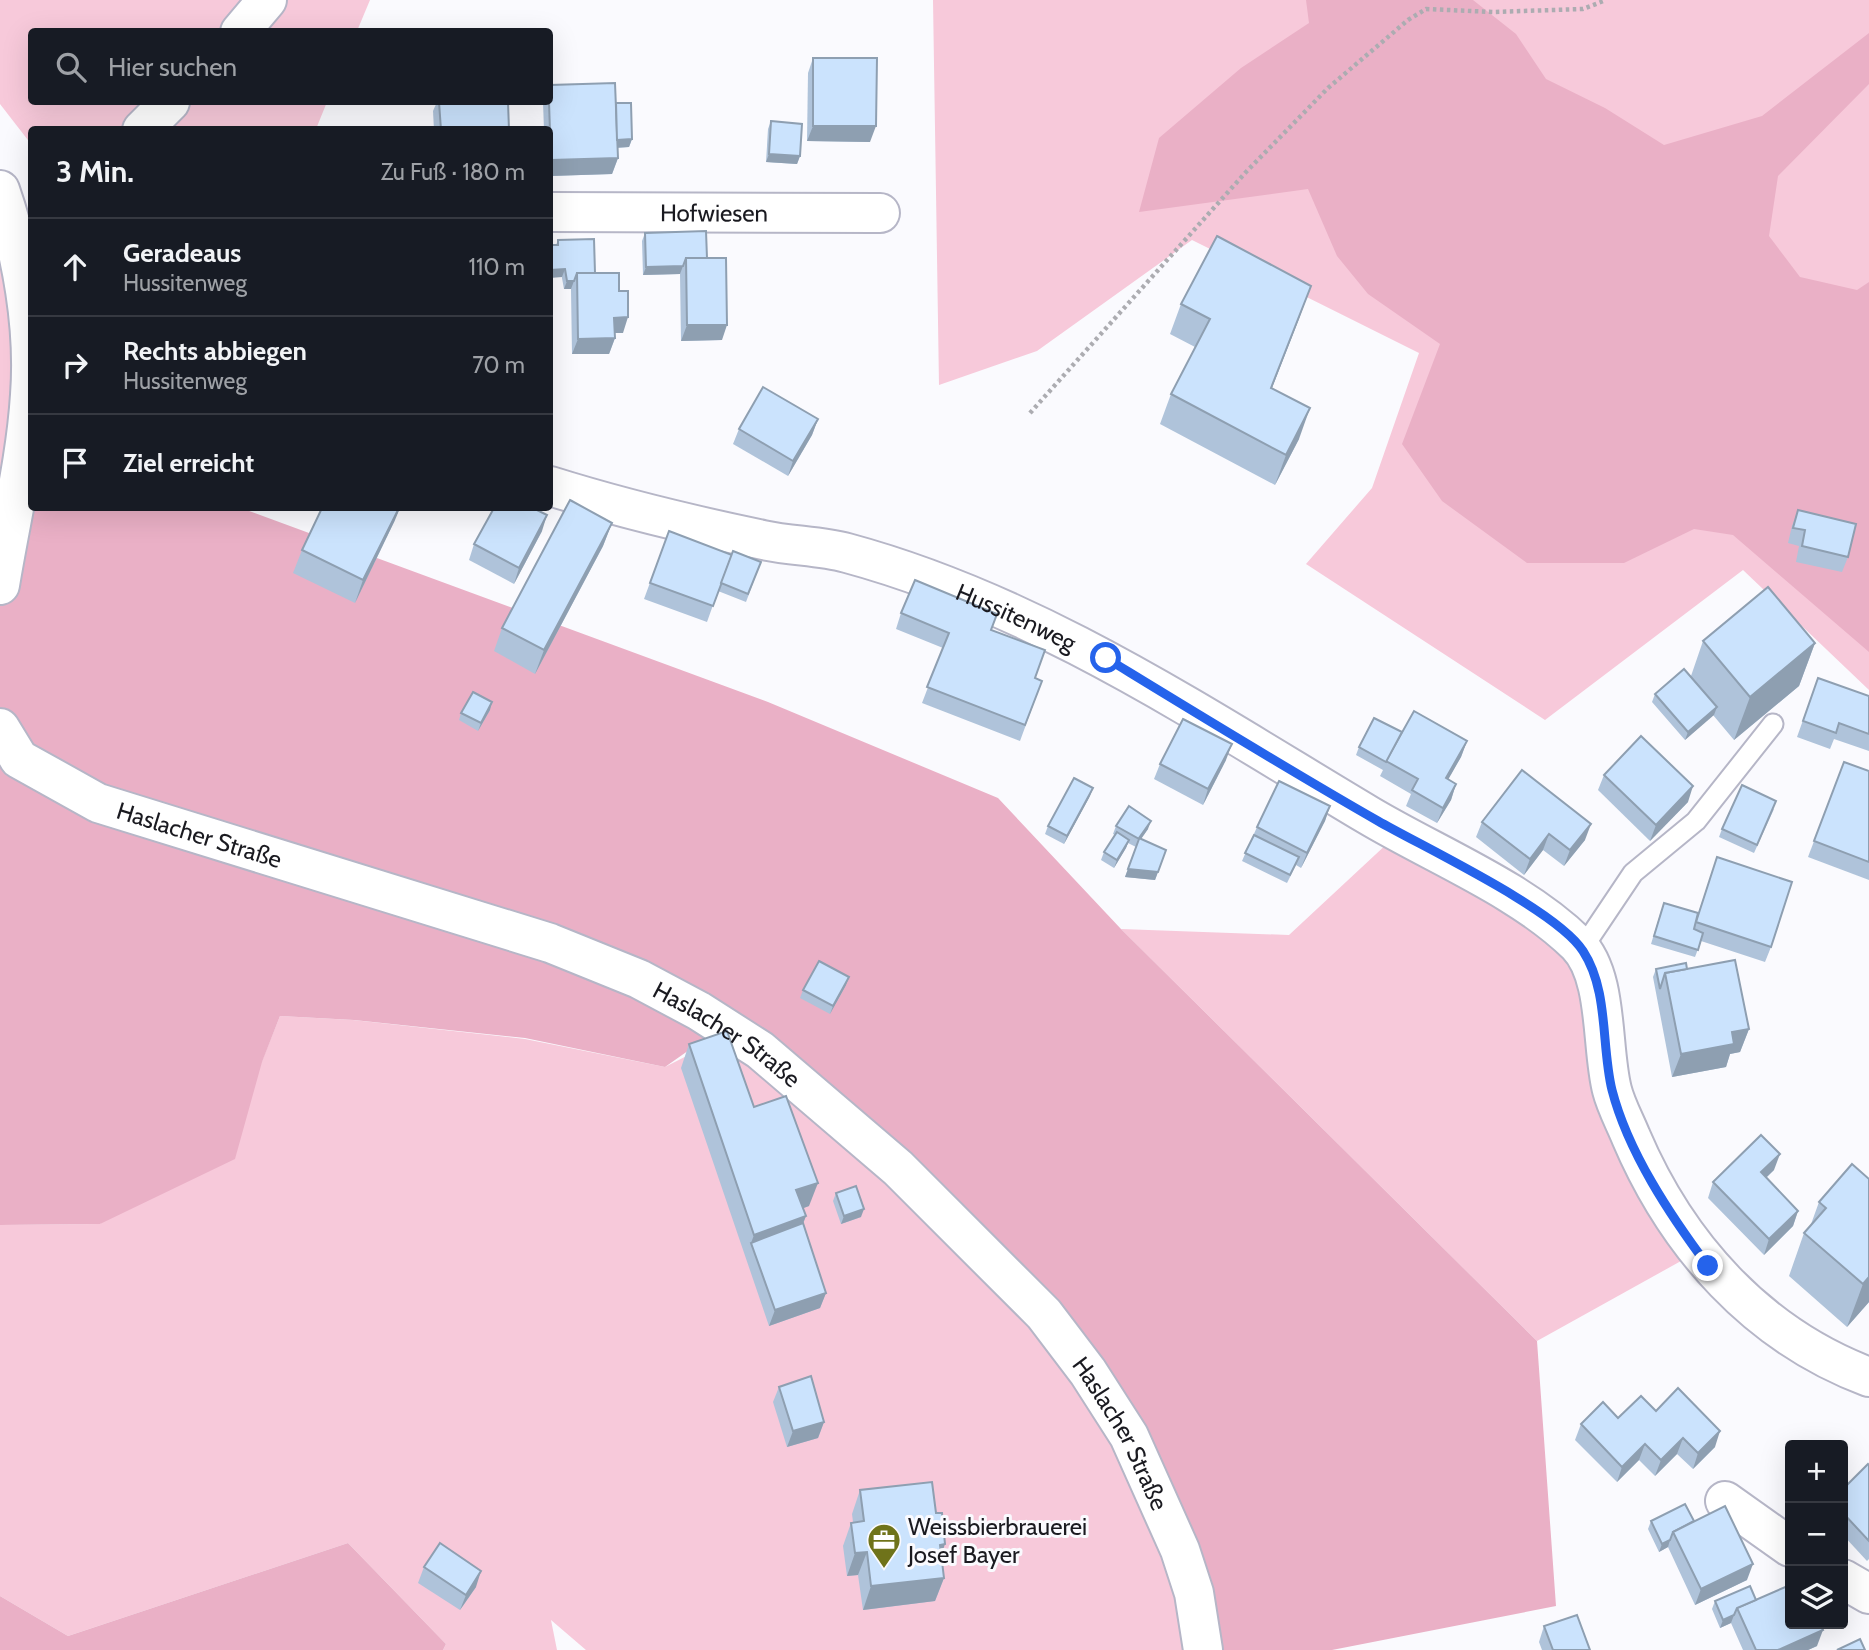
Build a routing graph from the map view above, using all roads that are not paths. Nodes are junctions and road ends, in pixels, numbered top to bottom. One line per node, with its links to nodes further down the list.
1 (267, 0): 2 (street)
2 (243, 28)
3 (167, 105): 4 (street)
4 (146, 126)
5 (553, 212): 7 (street, Hofwiesen)
6 (15, 213): 8 (street)
7 (880, 213)
8 (28, 359)
9 (28, 407): 11 (street)
10 (553, 487): 14 (street, Hussitenweg)
11 (0, 585)
12 (1773, 724): 14 (lane)
13 (0, 728): 20 (street, Haslacher Straße)
14 (1582, 949): 15 (street, Hussitenweg)
15 (1869, 1377)
16 (1725, 1501): 17 (street)
17 (1785, 1543)
18 (1848, 1582): 19 (street)
19 (1869, 1594)
20 (1203, 1650)

